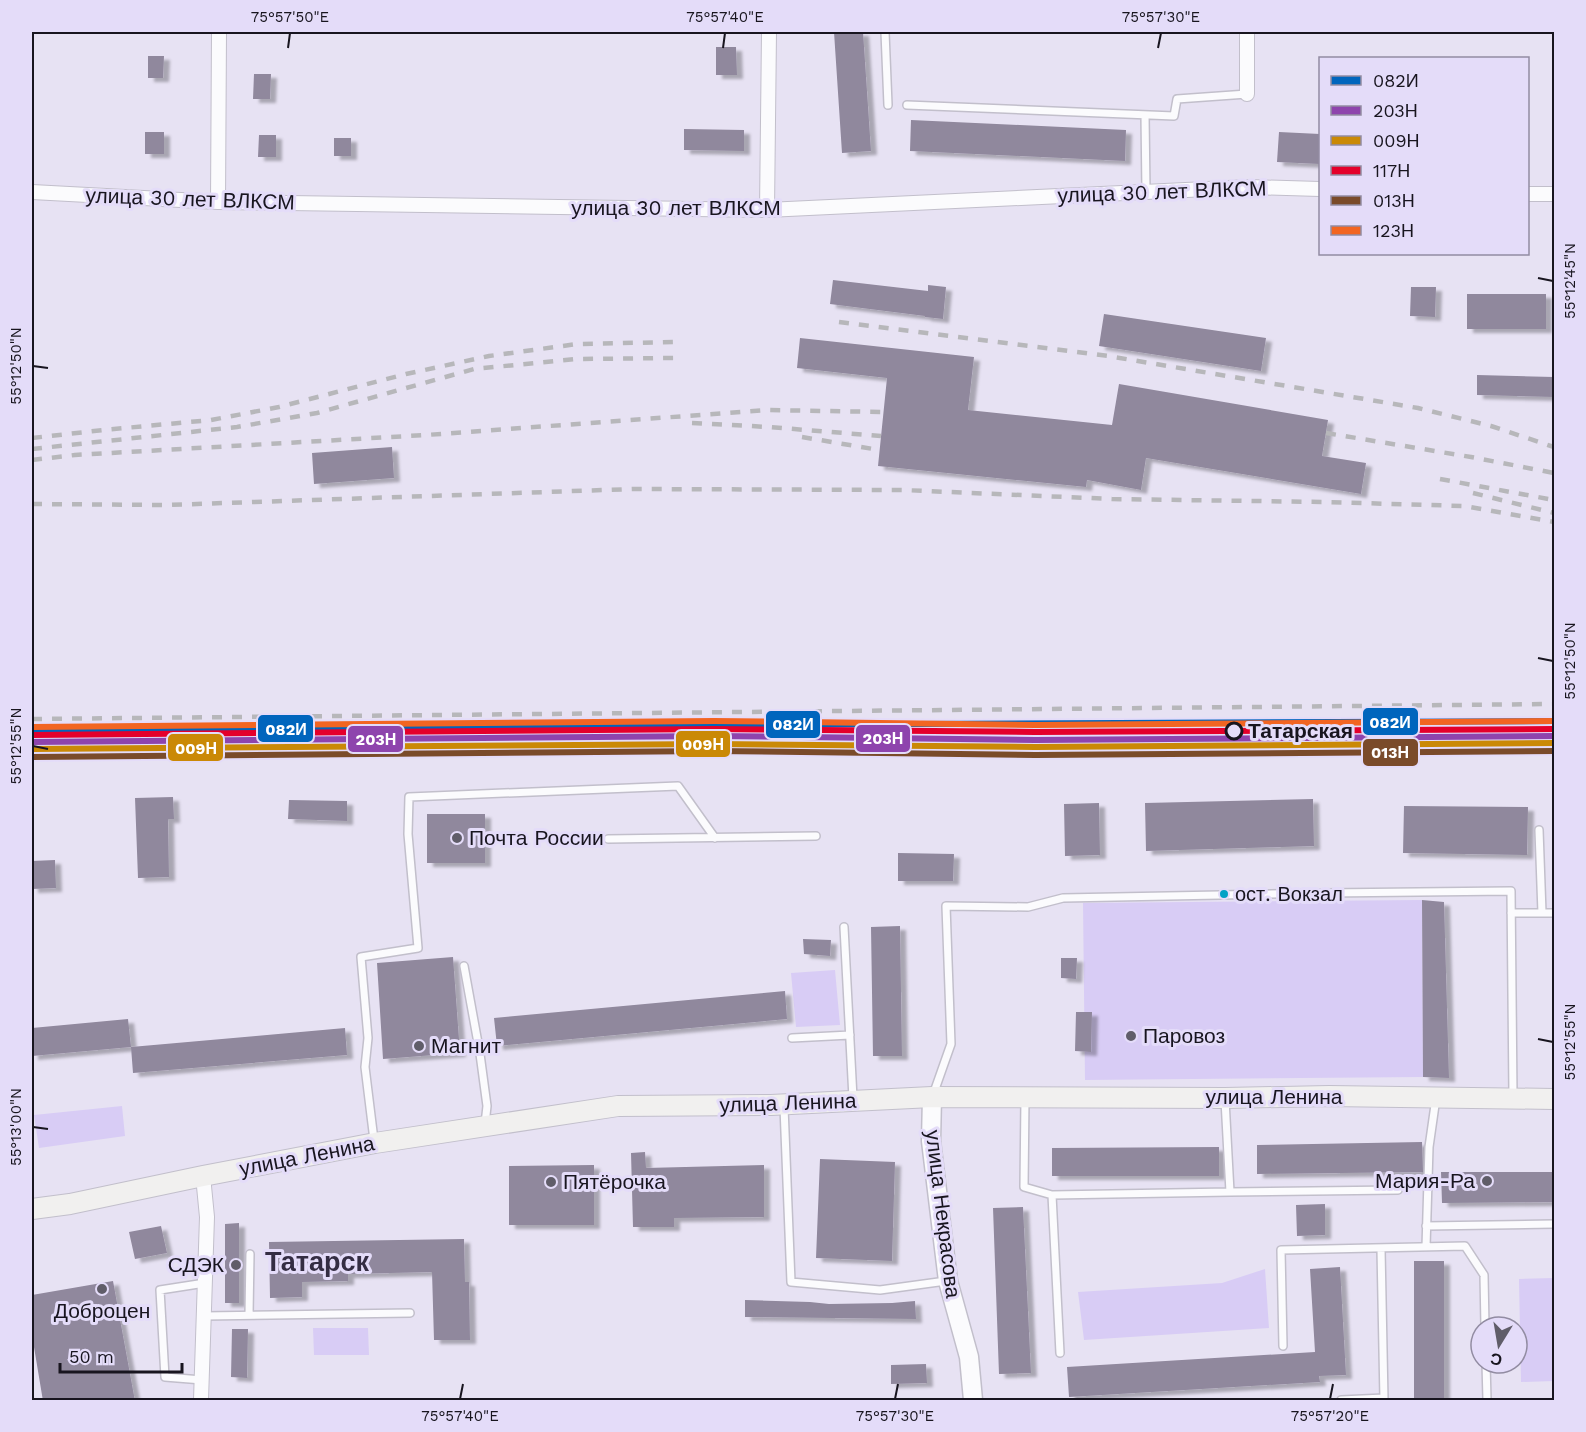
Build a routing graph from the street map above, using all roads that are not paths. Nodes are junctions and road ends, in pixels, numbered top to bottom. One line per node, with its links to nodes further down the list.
1 (219, 32): 14 (street)
2 (769, 32): 15 (street)
3 (885, 32): 6 (lane)
4 (1247, 32): 5 (street)
5 (1248, 94): 8 (lane)
6 (888, 105)
7 (907, 105): 8 (lane)
8 (1145, 115): 11 (lane)
9 (1319, 189): 11 (street, улица 30 лет ВЛКСМ)
10 (32, 192): 14 (street, улица 30 лет ВЛКСМ)
11 (1146, 192): 15 (street, улица 30 лет ВЛКСМ)
12 (1529, 194): 13 (street)
13 (1554, 194)
14 (218, 202): 15 (street, улица 30 лет ВЛКСМ)
15 (767, 210)
16 (1539, 830): 20 (lane)
17 (816, 836): 18 (lane)
18 (715, 838): 19 (lane); 36 (lane)
19 (608, 839)
20 (1542, 913): 21 (lane); 22 (lane)
21 (1554, 913)
22 (1511, 914): 28 (lane); 31 (lane)
23 (844, 927): 25 (lane)
24 (464, 966): 35 (lane)
25 (850, 1035): 26 (lane); 33 (lane)
26 (792, 1038)
27 (1025, 1096): 28 (main road, улица Ленина); 29 (main road, улица Ленина); 40 (lane)
28 (932, 1097): 33 (main road, улица Ленина); 47 (street, улица Некрасова)
29 (1225, 1098): 30 (main road, улица Ленина); 39 (lane)
30 (1436, 1098): 31 (main road, улица Ленина); 43 (lane)
31 (1513, 1099): 32 (main road, улица Ленина)
32 (1554, 1099)
33 (853, 1101): 34 (main road, улица Ленина)
34 (783, 1104): 35 (main road, улица Ленина); 47 (lane)
35 (484, 1126): 36 (main road, улица Ленина)
36 (375, 1143): 37 (main road, улица Ленина)
37 (203, 1176): 41 (main road, улица Ленина); 48 (street)
38 (1398, 1190): 39 (lane)
39 (1230, 1192): 40 (lane)
40 (1052, 1195): 54 (lane)
41 (32, 1209)
42 (1554, 1224): 43 (lane)
43 (1426, 1226): 44 (lane)
44 (1426, 1247): 45 (lane); 51 (lane)
45 (1381, 1249): 53 (lane); 57 (lane)
46 (250, 1254): 50 (lane)
47 (948, 1281): 59 (street, улица Некрасова)
48 (205, 1283): 52 (street); 56 (lane)
49 (410, 1312): 50 (lane)
50 (249, 1315): 52 (lane)
51 (1485, 1315)
52 (204, 1316): 56 (street)
53 (1283, 1346)
54 (1060, 1353)
55 (1486, 1375): 61 (lane)
56 (202, 1380): 58 (street)
57 (1384, 1399): 60 (lane)
58 (201, 1401)
59 (973, 1401)
60 (1341, 1401)
61 (1487, 1401)

